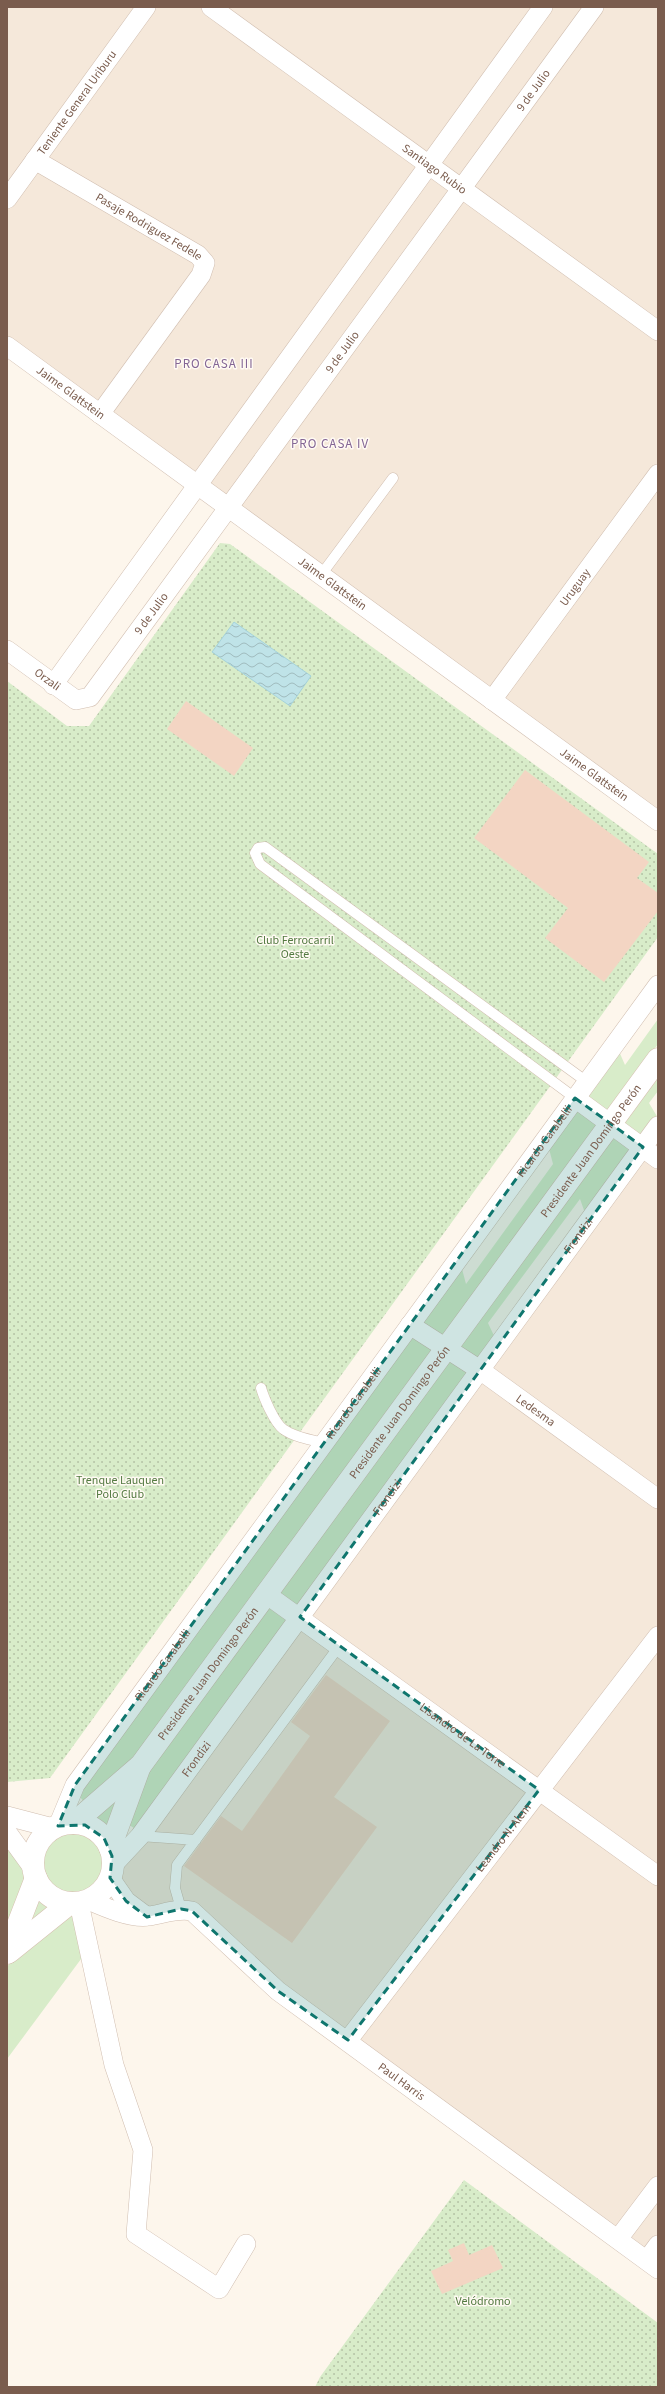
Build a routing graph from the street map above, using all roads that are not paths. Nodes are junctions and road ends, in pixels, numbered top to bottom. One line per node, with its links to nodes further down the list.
1 (146, 7): 5 (street, Teniente General Uriburu)
2 (211, 7): 6 (street, Santiago Rubio)
3 (543, 7): 6 (street)
4 (594, 7): 7 (street, 9 de Julio)
5 (35, 160): 8 (street, Teniente General Uriburu); 11 (street, Pasaje Rodriguez Fedele)
6 (429, 164): 7 (street, Santiago Rubio); 14 (street)
7 (462, 188): 9 (street, Santiago Rubio); 15 (street, 9 de Julio)
8 (7, 198)
9 (658, 331)
10 (8, 348): 11 (street, Jaime Glattstein)
11 (100, 414): 14 (street, Jaime Glattstein)
12 (658, 474): 20 (street, Uruguay)
13 (393, 478): 16 (lane)
14 (198, 485): 15 (street, Jaime Glattstein); 18 (street)
15 (229, 508): 16 (street, Jaime Glattstein); 19 (street, 9 de Julio)
16 (321, 575): 20 (street, Jaime Glattstein)
17 (7, 650): 18 (street, Orzali)
18 (53, 684): 19 (street, Orzali)
19 (90, 697)
20 (492, 700): 21 (street, Jaime Glattstein)
21 (658, 821)
22 (658, 985): 24 (street, Ricardo Carabelli)
23 (658, 1059): 26 (main road, Presidente Juan Domingo Perón)
24 (587, 1082): 25 (street, Ricardo Carabelli); 25 (lane)
25 (575, 1098): 26 (street); 30 (street, Ricardo Carabelli)
26 (610, 1124): 28 (street); 31 (main road, Presidente Juan Domingo Perón)
27 (658, 1126): 28 (street, Frondizi)
28 (643, 1147): 29 (street); 32 (street, Frondizi)
29 (658, 1159)
30 (410, 1326): 31 (street, Ledesma); 34 (street, Ricardo Carabelli)
31 (446, 1349): 32 (street, Ledesma); 36 (main road, Presidente Juan Domingo Perón)
32 (480, 1370): 35 (street, Ledesma); 37 (street, Frondizi)
33 (261, 1388): 34 (lane)
34 (324, 1443): 43 (street, Ricardo Carabelli)
35 (658, 1499)
36 (266, 1594): 37 (street, Lisandro de La Torre); 40 (main road, Presidente Juan Domingo Perón)
37 (300, 1617): 39 (street, Lisandro de La Torre); 45 (street, Frondizi)
38 (658, 1636): 41 (street, Leandro N. Alem)
39 (340, 1645): 41 (street, Lisandro de La Torre); 46 (lane)
40 (141, 1765): 43 (main road, Presidente Juan Domingo Perón); 47 (main road, Presidente Juan Domingo Perón)
41 (539, 1790): 49 (street, Lisandro de La Torre); 54 (street, Leandro N. Alem)
42 (7, 1816): 43 (street)
43 (62, 1826): 47 (main road); 48 (main road)
44 (7, 1832): 48 (street)
45 (140, 1836): 46 (lane); 47 (street, Frondizi)
46 (196, 1840): 51 (lane)
47 (111, 1864): 50 (main road); 52 (street)
48 (34, 1873): 50 (main road); 53 (main road)
49 (658, 1876)
50 (79, 1902): 52 (street); 53 (main road); 57 (street)
51 (181, 1909): 52 (street); 54 (street, Paul Harris)
52 (147, 1917)
53 (7, 1953)
54 (348, 2040): 56 (street, Paul Harris)
55 (658, 2186): 56 (street)
56 (618, 2239): 59 (street, Paul Harris)
57 (246, 2244)
58 (658, 2245): 59 (street)
59 (652, 2264)

